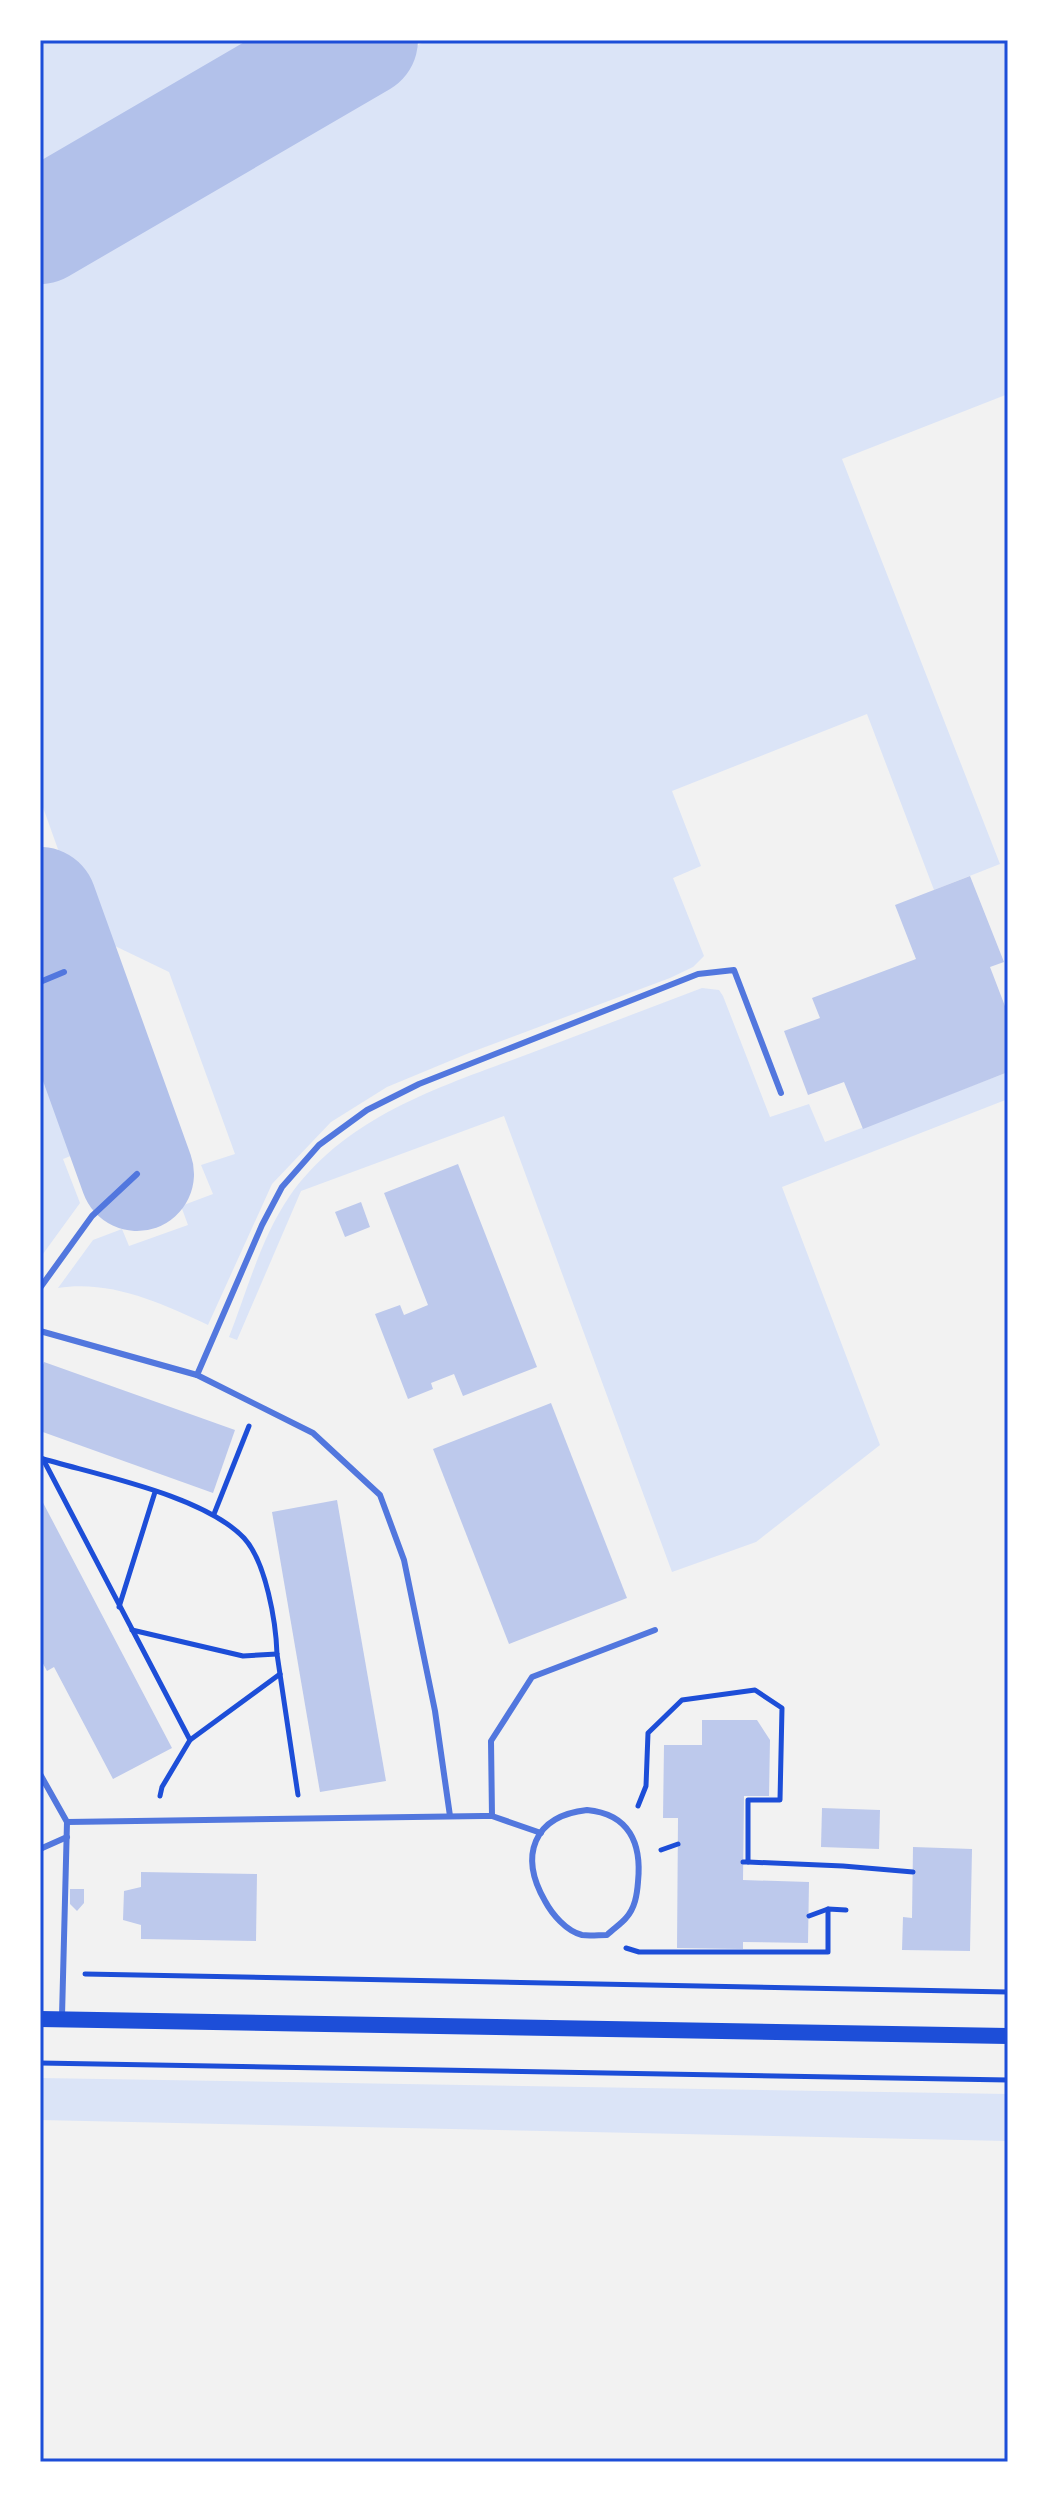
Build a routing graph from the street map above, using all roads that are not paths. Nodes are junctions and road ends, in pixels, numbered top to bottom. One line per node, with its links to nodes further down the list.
1 (64, 972): 2 (lane)
2 (40, 982)
3 (781, 1093): 7 (lane)
4 (137, 1174): 5 (lane)
5 (40, 1288)
6 (40, 1331): 7 (lane)
7 (197, 1375): 10 (lane)
8 (655, 1630): 11 (lane)
9 (40, 1774): 12 (lane)
10 (450, 1816): 11 (lane); 12 (lane)
11 (492, 1816): 13 (lane)
12 (67, 1822): 14 (lane)
13 (541, 1833): 13 (lane)
14 (67, 1837): 15 (lane); 17 (lane)
15 (40, 1849)
16 (40, 2019): 17 (main road)
17 (62, 2020): 18 (main road)
18 (1008, 2036)

